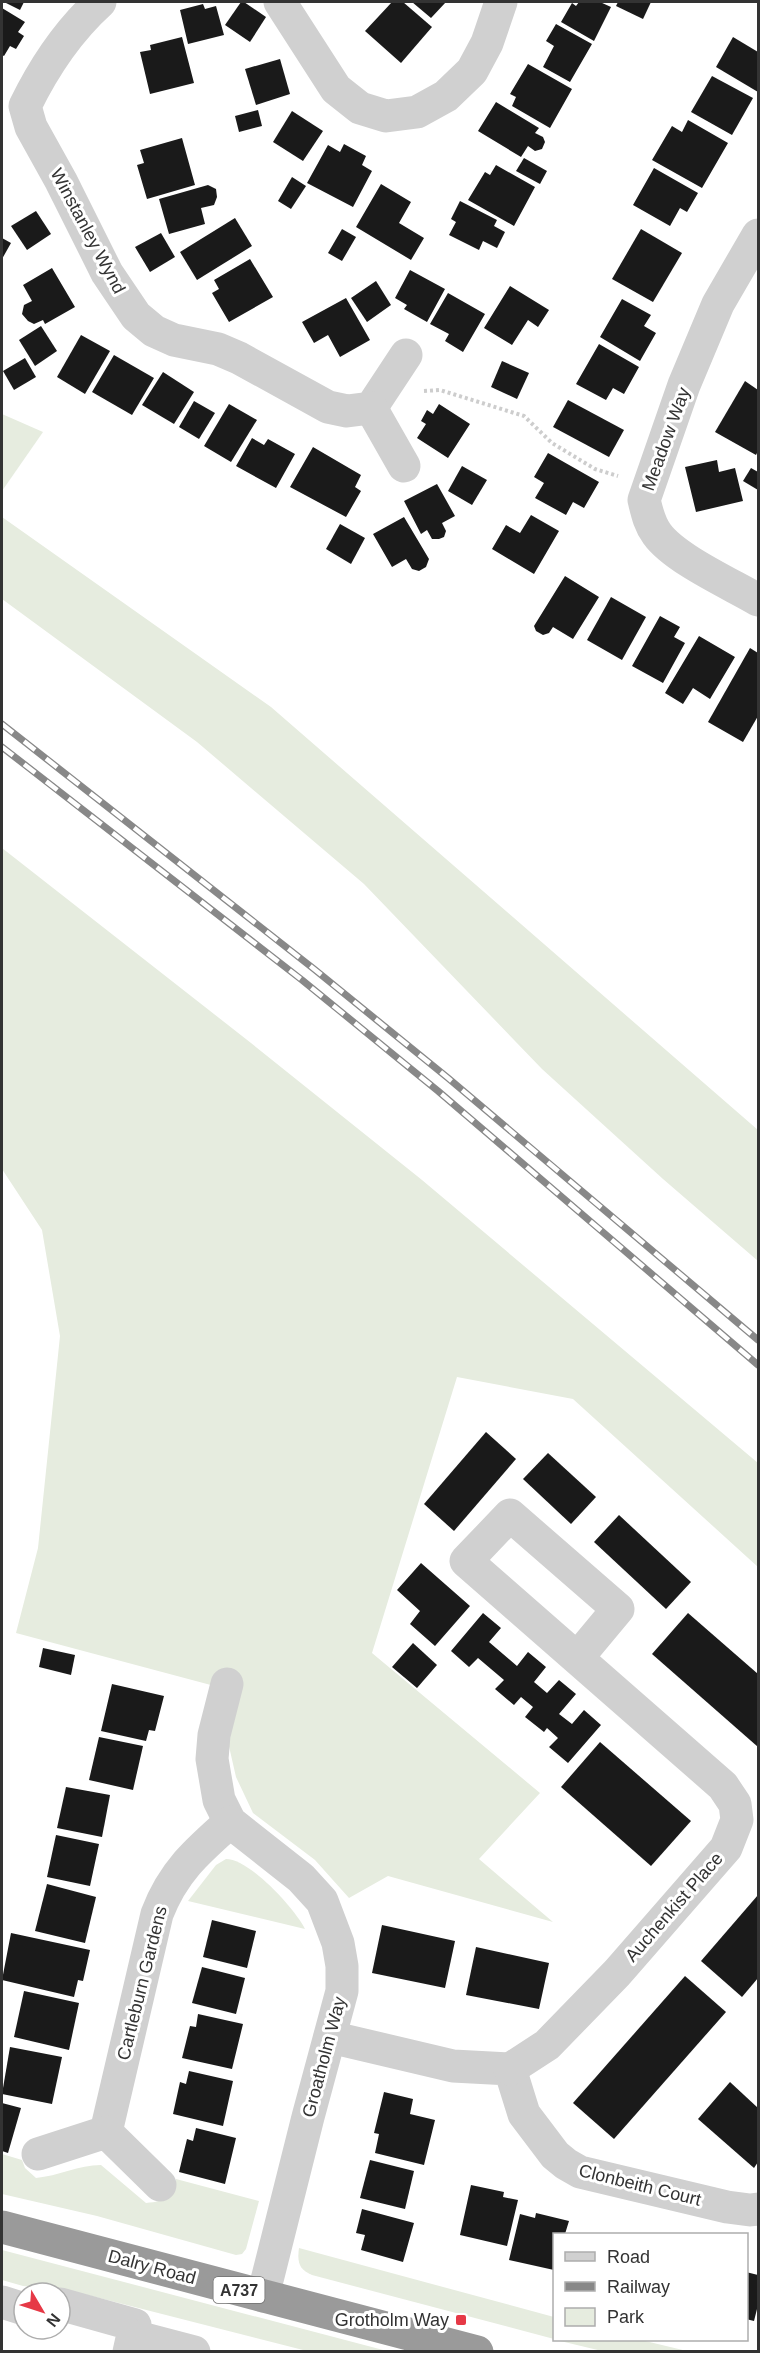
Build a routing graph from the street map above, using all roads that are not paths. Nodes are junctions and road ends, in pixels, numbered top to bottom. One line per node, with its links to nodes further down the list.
1 (100, 2): 4 (street, Winstanley Wynd)
2 (280, 2): 3 (street)
3 (501, 2)
4 (13, 106): 7 (street, Winstanley Wynd)
5 (759, 235): 9 (street, Meadow Way)
6 (406, 355): 7 (street)
7 (379, 395): 8 (street)
8 (404, 466)
9 (759, 600)
10 (578, 1657): 10 (street, Auchenkist Place); 12 (street, Auchenkist Place)
11 (227, 1684): 13 (street, Groatholm Way)
12 (747, 1802): 15 (street, Auchenkist Place)
13 (230, 1822): 14 (street, Groatholm Way); 16 (street, Cartleburn Gardens)
14 (330, 2037): 15 (street); 21 (street, Groatholm Way)
15 (510, 2069): 19 (street, Clonbeith Court)
16 (106, 2132): 17 (street); 18 (street)
17 (38, 2154)
18 (160, 2185)
19 (759, 2209)
20 (2, 2227): 21 (highway, Dalry Road / A737)
21 (263, 2296): 25 (highway, Dalry Road / A737)
22 (72, 2310): 23 (street)
23 (132, 2337): 24 (street)
24 (194, 2352)
25 (477, 2352)

